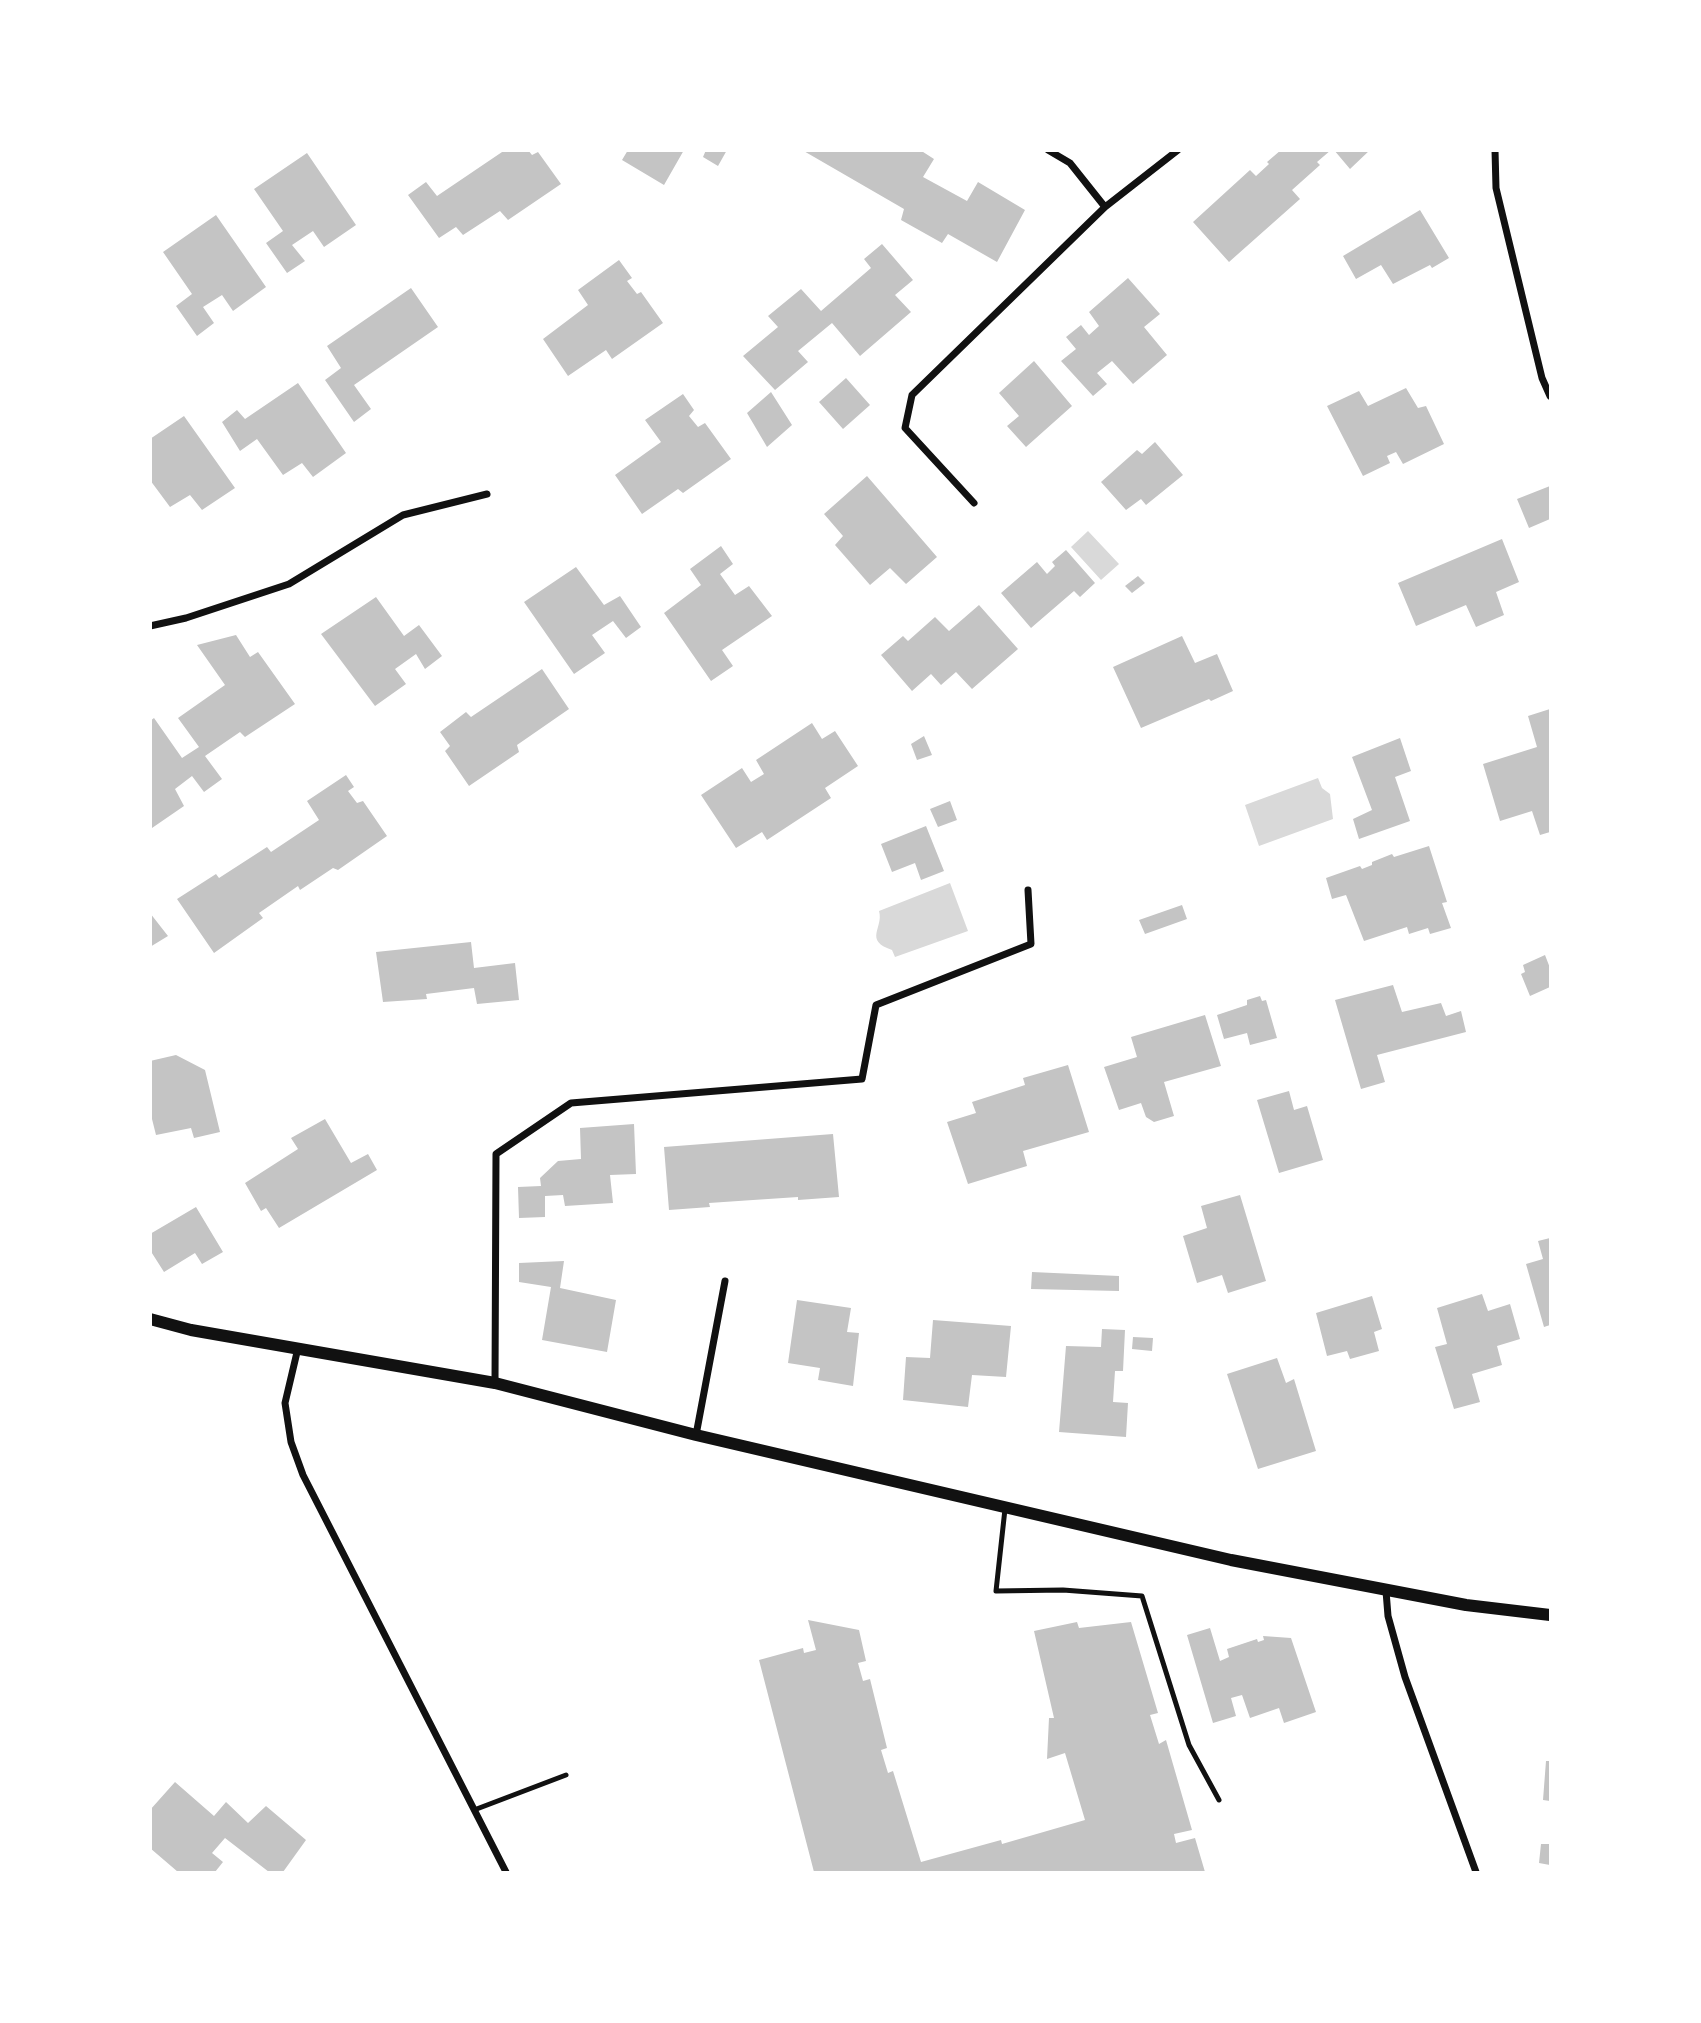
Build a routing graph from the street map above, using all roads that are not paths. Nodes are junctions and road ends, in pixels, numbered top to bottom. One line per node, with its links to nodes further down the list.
1 (1048, 150): 4 (street)
2 (1178, 150): 4 (street)
3 (1494, 150): 5 (street)
4 (1105, 207): 7 (street)
5 (1550, 396)
6 (487, 494): 8 (street)
7 (974, 503)
8 (150, 626)
9 (1028, 890): 13 (street)
10 (725, 1282): 14 (street)
11 (150, 1319): 12 (street)
12 (298, 1348): 13 (street); 20 (street)
13 (495, 1383): 14 (street)
14 (696, 1435): 15 (street)
15 (1005, 1509): 16 (street); 19 (lane)
16 (1386, 1591): 17 (street); 22 (street)
17 (1550, 1615)
18 (566, 1774): 20 (lane)
19 (1219, 1800)
20 (474, 1810): 21 (street)
21 (506, 1872)
22 (1476, 1872)

